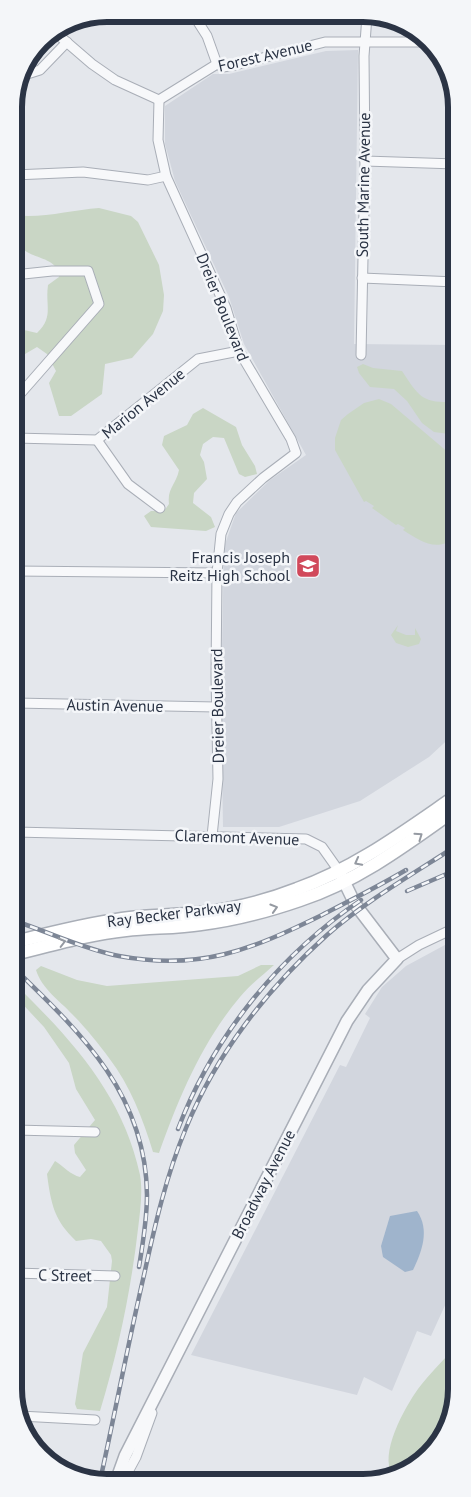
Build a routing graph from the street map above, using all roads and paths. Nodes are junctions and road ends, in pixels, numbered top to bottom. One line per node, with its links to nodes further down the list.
1 (198, 22): 7 (street)
2 (366, 22): 4 (street, South Marine Avenue)
3 (61, 37): 5 (street)
4 (365, 41): 6 (street, Forest Avenue); 7 (street, Forest Avenue); 10 (street, South Marine Avenue)
5 (67, 42): 8 (street); 9 (street)
6 (417, 42)
7 (217, 64): 9 (street, Forest Avenue)
8 (30, 73)
9 (159, 100): 13 (street, Dreier Boulevard)
10 (365, 161): 11 (street); 15 (street, South Marine Avenue)
11 (448, 164)
12 (23, 175): 13 (street)
13 (166, 176): 17 (street, Dreier Boulevard)
14 (23, 274): 19 (street)
15 (362, 278): 16 (street); 18 (street, South Marine Avenue)
16 (448, 282)
17 (239, 351): 21 (street, Marion Avenue); 24 (street, Dreier Boulevard)
18 (361, 355)
19 (23, 391)
20 (23, 438): 21 (street, Marion Avenue)
21 (97, 440): 22 (street)
22 (160, 508)
23 (23, 571): 24 (street)
24 (218, 573): 26 (street, Dreier Boulevard)
25 (23, 703): 26 (street, Austin Avenue)
26 (216, 707): 30 (street, Dreier Boulevard)
27 (448, 802): 31 (main road, Ray Becker Parkway, one-way to 31)
28 (448, 816): 31 (main road, Ray Becker Parkway, one-way to 28)
29 (22, 832): 30 (street, Claremont Avenue)
30 (212, 836): 31 (street, Claremont Avenue)
31 (342, 876): 33 (main road, Ray Becker Parkway); 34 (main road, Ray Becker Parkway, one-way to 31); 35 (street, Claremont Avenue)
32 (448, 931): 35 (street, Broadway Avenue)
33 (22, 940)
34 (22, 952)
35 (397, 959): 40 (street, Broadway Avenue)
36 (22, 1130): 37 (street)
37 (95, 1132)
38 (22, 1273): 39 (street, C Street)
39 (115, 1276)
40 (161, 1385): 43 (street, Broadway Avenue); 44 (street)
41 (27, 1416): 42 (street)
42 (95, 1420)
43 (119, 1474)
44 (127, 1474)

